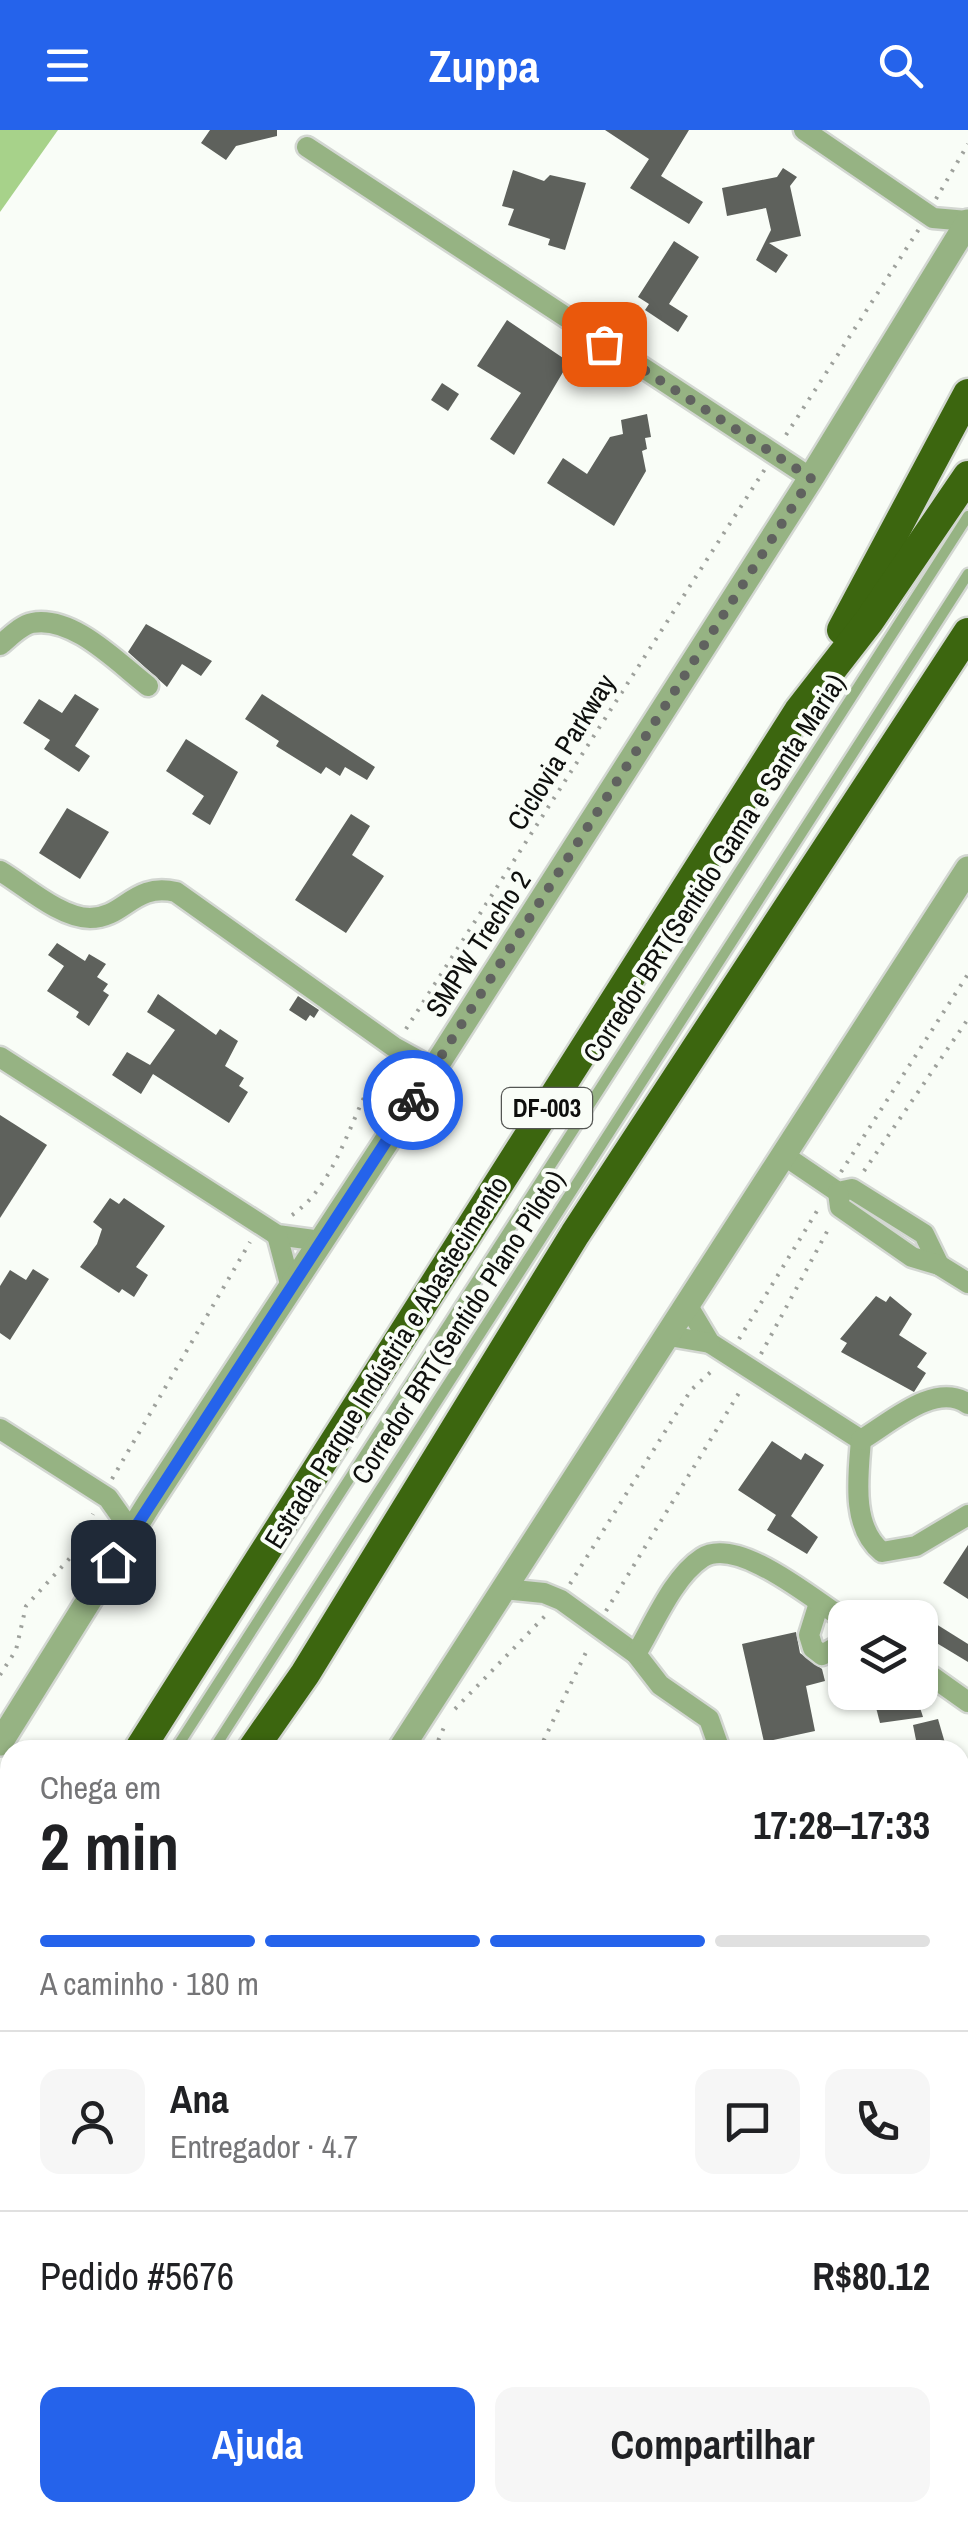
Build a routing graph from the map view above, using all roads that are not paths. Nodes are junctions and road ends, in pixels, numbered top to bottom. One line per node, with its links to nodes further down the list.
1 (804, 130): 3 (street)
2 (307, 147): 8 (street)
3 (930, 216): 4 (street); 5 (street)
4 (968, 221): 5 (street, SMPW Trecho 2)
5 (948, 254): 8 (street, SMPW Trecho 2)
6 (968, 394): 16 (highway)
7 (968, 476): 16 (highway, Estrada Parque Indústria e Abastecimento / DF-003)
8 (811, 478): 20 (street, SMPW Trecho 2)
9 (968, 516): 47 (lane, Corredor BRT(Sentido Gama e Santa Maria))
10 (968, 574): 48 (lane, Corredor BRT(Sentido Plano Piloto))
11 (968, 633): 15 (highway)
12 (0, 645): 14 (street)
13 (968, 651): 15 (highway)
14 (148, 686)
15 (924, 703): 49 (highway)
16 (799, 711): 46 (highway, Estrada Parque Indústria e Abastecimento / DF-003)
17 (968, 869): 21 (street)
18 (0, 871): 20 (street)
19 (0, 1058): 22 (street)
20 (434, 1069): 23 (street, SMPW Trecho 2)
21 (786, 1156): 24 (street); 26 (street)
22 (274, 1233): 23 (street); 25 (street)
23 (321, 1241): 25 (street, SMPW Trecho 2)
24 (968, 1283)
25 (290, 1284): 33 (street, SMPW Trecho 2)
26 (688, 1306): 27 (street); 28 (street)
27 (669, 1336): 28 (street); 36 (street)
28 (710, 1344): 31 (street)
29 (968, 1404): 31 (street)
30 (0, 1428): 32 (street)
31 (862, 1440): 34 (street)
32 (106, 1496): 33 (street); 35 (street)
33 (148, 1504): 35 (street, SMPW Trecho 2)
34 (968, 1515)
35 (132, 1532): 45 (street, SMPW Trecho 2)
36 (528, 1553): 37 (street); 38 (street)
37 (504, 1589): 38 (street); 50 (street)
38 (552, 1597): 42 (street)
39 (819, 1603): 40 (street); 41 (street); 42 (street)
40 (828, 1609)
41 (828, 1652)
42 (636, 1654): 51 (street)
43 (938, 1681): 44 (street)
44 (968, 1702)
45 (2, 1740)
46 (145, 1740)
47 (181, 1740)
48 (219, 1740)
49 (259, 1740)
50 (406, 1740)
51 (716, 1740)

